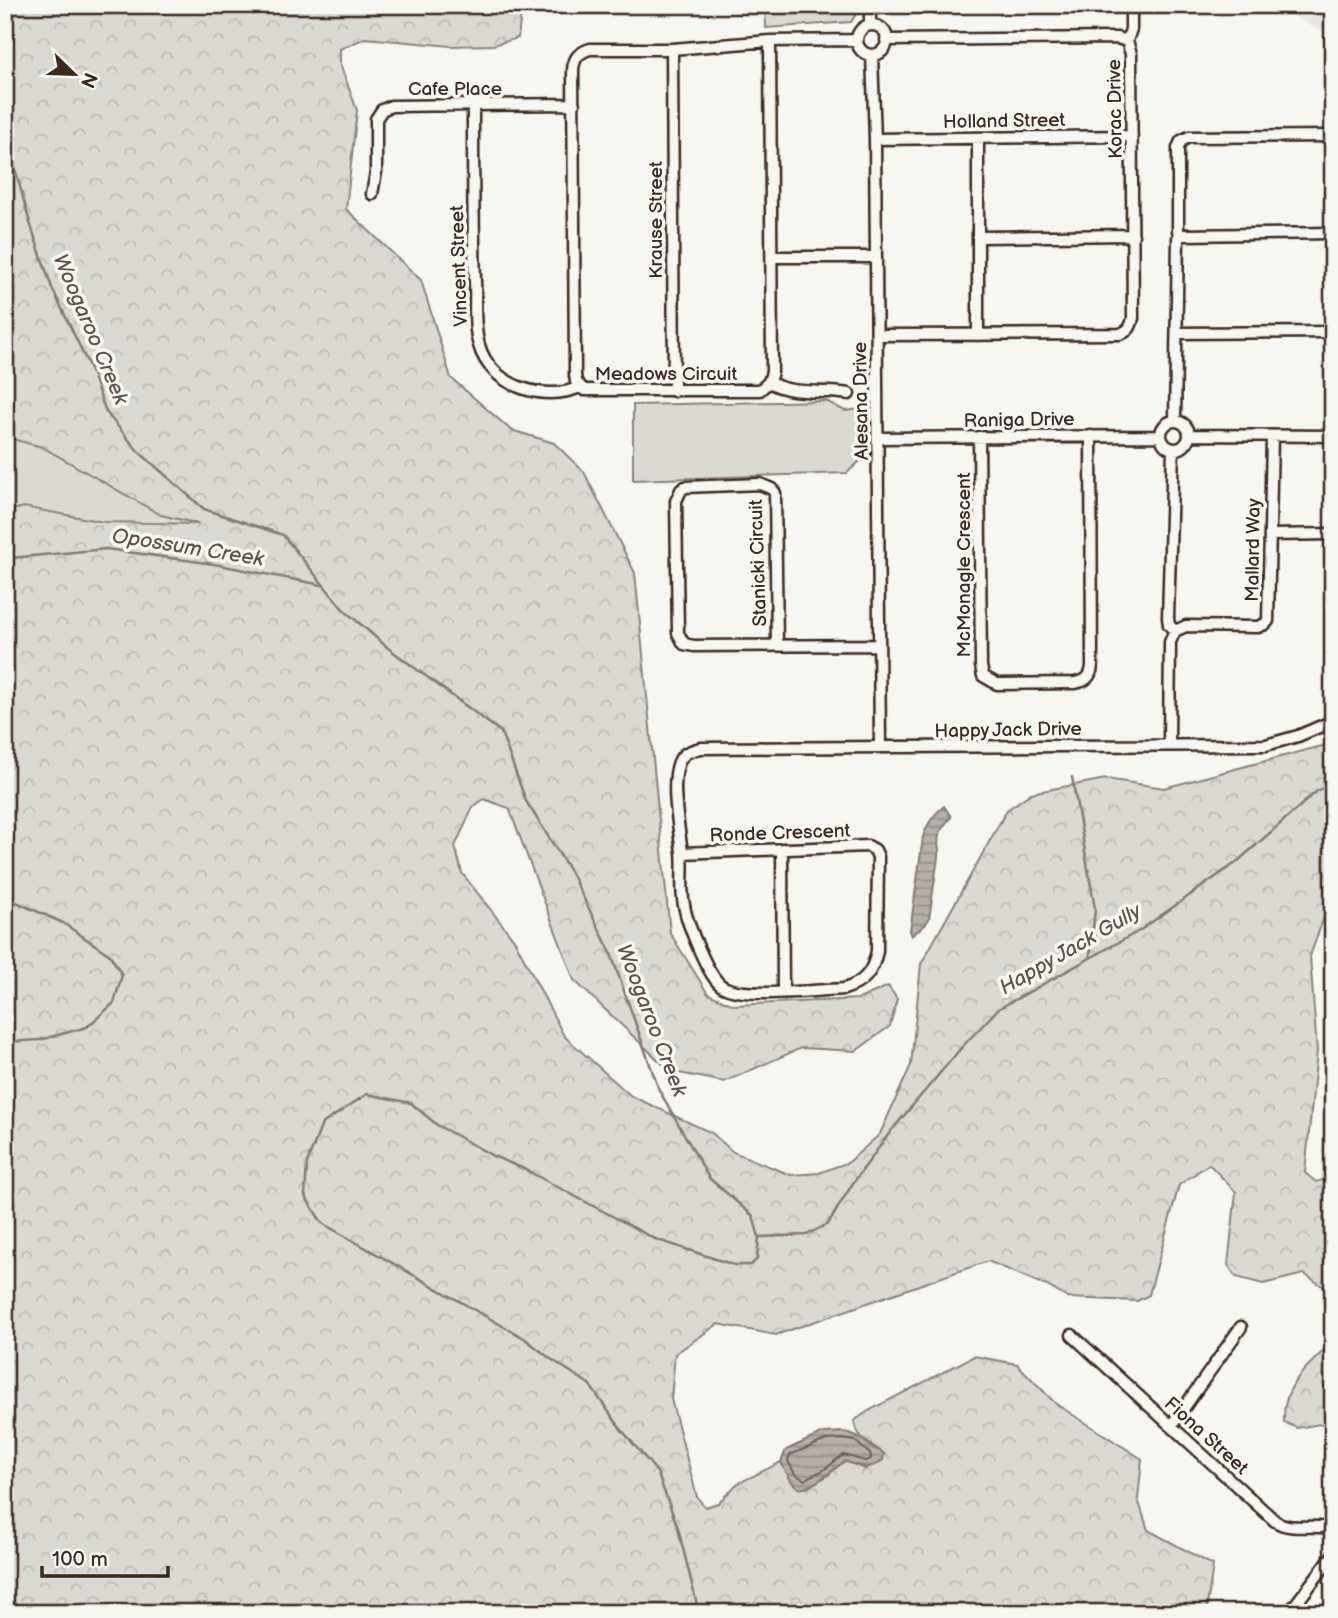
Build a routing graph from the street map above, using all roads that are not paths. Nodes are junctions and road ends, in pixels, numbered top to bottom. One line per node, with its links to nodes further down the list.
1 (870, 5): 3 (street)
2 (1131, 5): 7 (street)
3 (870, 25): 4 (street); 5 (street)
4 (857, 40): 6 (street, Meadows Circuit); 9 (street)
5 (886, 40): 7 (street, Korac Drive); 9 (street)
6 (770, 41): 8 (street, Meadows Circuit); 21 (street)
7 (1127, 41): 12 (street, Korac Drive)
8 (672, 49): 10 (street, Meadows Circuit); 29 (street, Krause Street)
9 (872, 55): 15 (street, Alesana Drive)
10 (574, 104): 11 (street, Cafe Place); 28 (street, Meadows Circuit)
11 (473, 105): 16 (street, Cafe Place); 28 (street, Vincent Street)
12 (1132, 136): 14 (street, Holland Street); 19 (street, Korac Drive)
13 (1333, 136): 18 (street)
14 (978, 138): 15 (street, Holland Street); 20 (street)
15 (875, 139): 22 (street, Alesana Drive)
16 (372, 194)
17 (1333, 233): 18 (street)
18 (1181, 234): 24 (street)
19 (1133, 235): 20 (street); 26 (street, Korac Drive)
20 (978, 237): 26 (street)
21 (772, 257): 22 (street); 27 (street)
22 (876, 257): 25 (street, Alesana Drive)
23 (1333, 332): 24 (street)
24 (1177, 333): 31 (street)
25 (877, 335): 26 (street); 38 (street, Alesana Drive)
26 (978, 335)
27 (769, 382): 29 (street, Meadows Circuit); 30 (street)
28 (580, 387): 29 (street, Meadows Circuit)
29 (674, 391)
30 (849, 394)
31 (1175, 420): 32 (street); 34 (street)
32 (1190, 435): 37 (street); 39 (street)
33 (1091, 436): 34 (street, Raniga Drive); 36 (street, Raniga Drive); 36 (street, McMonagle Crescent)
34 (1161, 436): 39 (street)
35 (1333, 436): 37 (street)
36 (979, 437): 38 (street, Raniga Drive)
37 (1272, 437): 41 (street, Mallard Way)
38 (878, 438): 44 (street, Alesana Drive)
39 (1173, 449): 42 (street)
40 (1333, 534): 41 (street)
41 (1270, 535): 42 (street, Mallard Way)
42 (1175, 631): 46 (street)
43 (777, 645): 43 (street, Stanicki Circuit); 44 (street, Stanicki Circuit)
44 (879, 645): 47 (street, Alesana Drive)
45 (1333, 721): 46 (street, Happy Jack Drive)
46 (1169, 744): 47 (street, Happy Jack Drive)
47 (880, 747): 48 (street, Happy Jack Drive)
48 (682, 757): 50 (street, Ronde Crescent)
49 (782, 849): 50 (street, Ronde Crescent); 51 (street); 51 (street, Ronde Crescent)
50 (682, 853): 51 (street, Ronde Crescent)
51 (783, 991)
52 (1241, 1328): 54 (street)
53 (1072, 1335): 54 (street, Fiona Street)
54 (1171, 1426): 55 (street, Fiona Street)
55 (1333, 1529)
56 (1333, 1555): 57 (street)
57 (1289, 1613)

